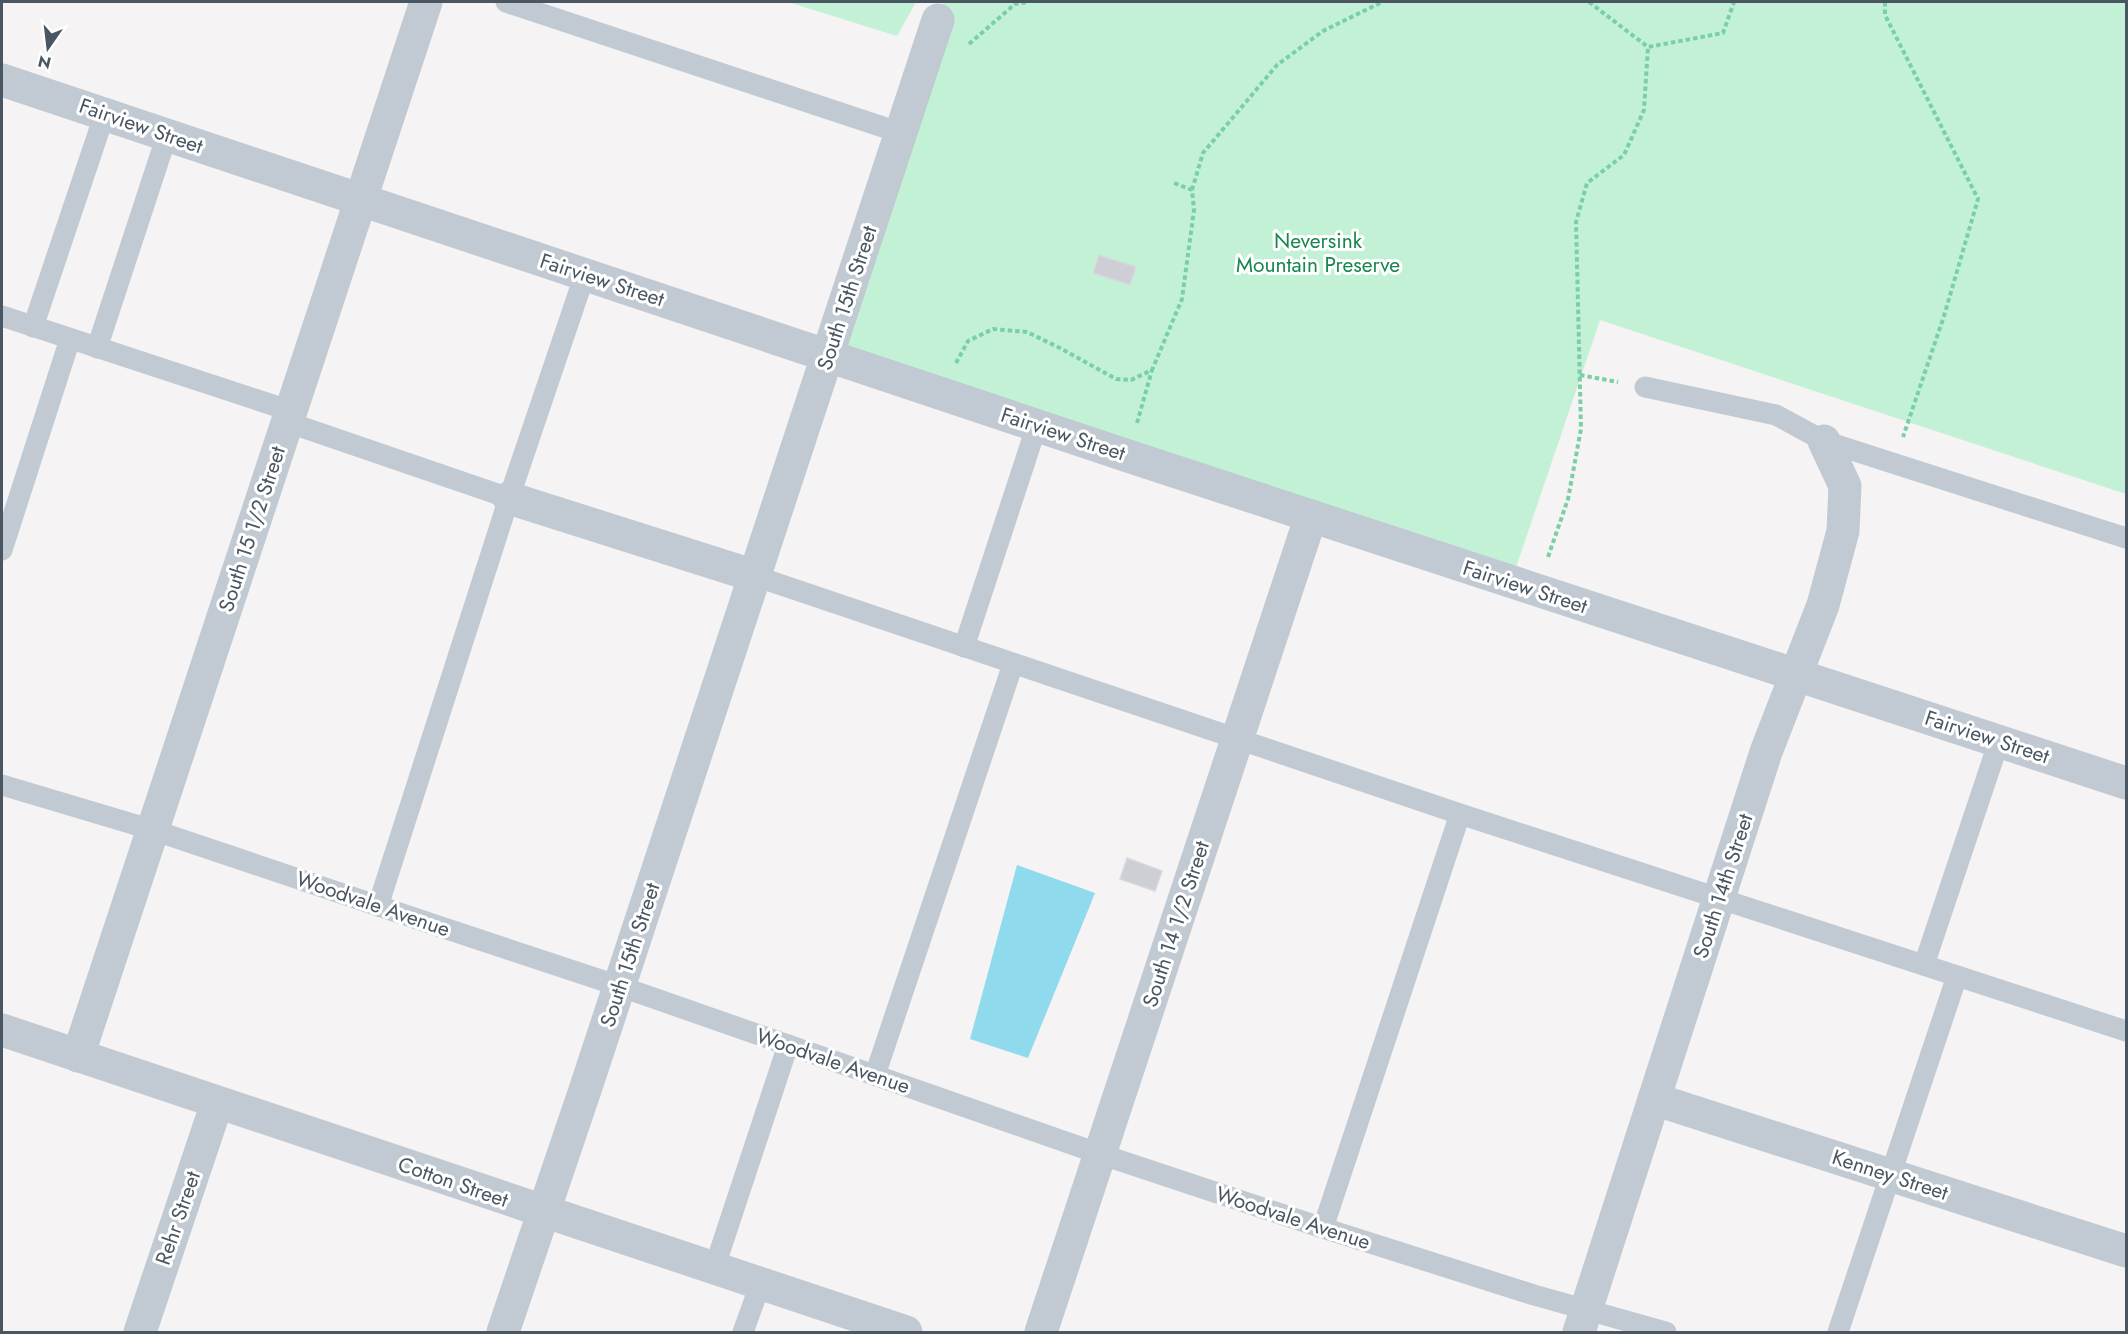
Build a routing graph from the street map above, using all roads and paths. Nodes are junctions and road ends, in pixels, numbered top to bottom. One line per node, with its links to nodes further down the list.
1 (426, 2): 15 (street, South 15 1/2 Street)
2 (506, 2): 11 (lane)
3 (1382, 2): 14 (path)
4 (1589, 2): 8 (path)
5 (1734, 2): 8 (path)
6 (1885, 2): 30 (path)
7 (938, 20): 11 (street, South 15th Street)
8 (1648, 47): 23 (path)
9 (2, 80): 10 (street, Fairview Street)
10 (105, 114): 12 (street, Fairview Street); 18 (lane)
11 (901, 133): 21 (street, South 15th Street)
12 (167, 135): 15 (street, Fairview Street); 20 (lane)
13 (1174, 183): 14 (path)
14 (1192, 190): 22 (path)
15 (361, 199): 16 (street, Fairview Street); 26 (street, South 15 1/2 Street)
16 (585, 274): 21 (street, Fairview Street); 31 (lane)
17 (2, 316): 18 (lane)
18 (33, 327): 19 (lane)
19 (70, 339): 20 (lane); 34 (lane)
20 (97, 348): 26 (lane)
21 (828, 355): 25 (street, Fairview Street); 35 (street, South 15th Street)
22 (1152, 370): 25 (path); 27 (path)
23 (1580, 375): 24 (path); 36 (path)
24 (1645, 387): 29 (lane)
25 (941, 393): 28 (street, Fairview Street)
26 (289, 417): 31 (lane); 45 (street, South 15 1/2 Street)
27 (1137, 423)
28 (1037, 425): 32 (street, Fairview Street); 37 (lane)
29 (1824, 441): 30 (lane); 39 (street, South 14th Street)
30 (1894, 463): 33 (lane)
31 (509, 498): 35 (street); 47 (lane)
32 (1311, 516): 36 (street, Fairview Street); 40 (street, South 14 1/2 Street)
33 (2127, 538)
34 (2, 550)
35 (755, 576): 37 (lane); 50 (street, South 15th Street)
36 (1537, 591): 39 (street, Fairview Street)
37 (964, 647): 38 (lane)
38 (1013, 664): 40 (lane); 55 (lane)
39 (1796, 676): 41 (street, Fairview Street); 46 (street, South 14th Street)
40 (1237, 740): 44 (lane); 58 (street, South 14 1/2 Street)
41 (1999, 741): 42 (street, Fairview Street); 48 (lane)
42 (2127, 783)
43 (2, 785): 45 (lane, Woodvale Avenue)
44 (1460, 814): 46 (lane); 61 (lane)
45 (153, 830): 47 (lane, Woodvale Avenue); 54 (street, South 15 1/2 Street)
46 (1718, 900): 48 (lane); 56 (street, South 14th Street)
47 (378, 906): 50 (lane, Woodvale Avenue)
48 (1924, 965): 49 (lane)
49 (1957, 976): 52 (lane); 59 (lane)
50 (619, 986): 53 (lane, Woodvale Avenue); 60 (street, South 15th Street)
51 (2, 1030): 54 (street, Cotton Street)
52 (2127, 1031)
53 (788, 1045): 55 (lane, Woodvale Avenue); 63 (lane)
54 (78, 1056): 57 (street, Cotton Street)
55 (875, 1075): 58 (lane, Woodvale Avenue)
56 (1654, 1099): 59 (street, Kenney Street); 65 (street, South 14th Street)
57 (217, 1103): 60 (street, Cotton Street); 66 (street, Rehr Street)
58 (1100, 1154): 61 (lane, Woodvale Avenue); 70 (street, South 14 1/2 Street)
59 (1890, 1176): 62 (street, Kenney Street); 72 (lane)
60 (544, 1213): 63 (street, Cotton Street); 67 (street, South 15th Street)
61 (1323, 1228): 65 (lane, Woodvale Avenue)
62 (2127, 1251)
63 (714, 1269): 64 (street, Cotton Street)
64 (760, 1285): 68 (lane); 69 (street, Cotton Street)
65 (1582, 1321): 71 (lane, Woodvale Avenue)
66 (140, 1332)
67 (503, 1332)
68 (743, 1332)
69 (906, 1332)
70 (1041, 1332)
71 (1666, 1332)
72 (1838, 1332)

